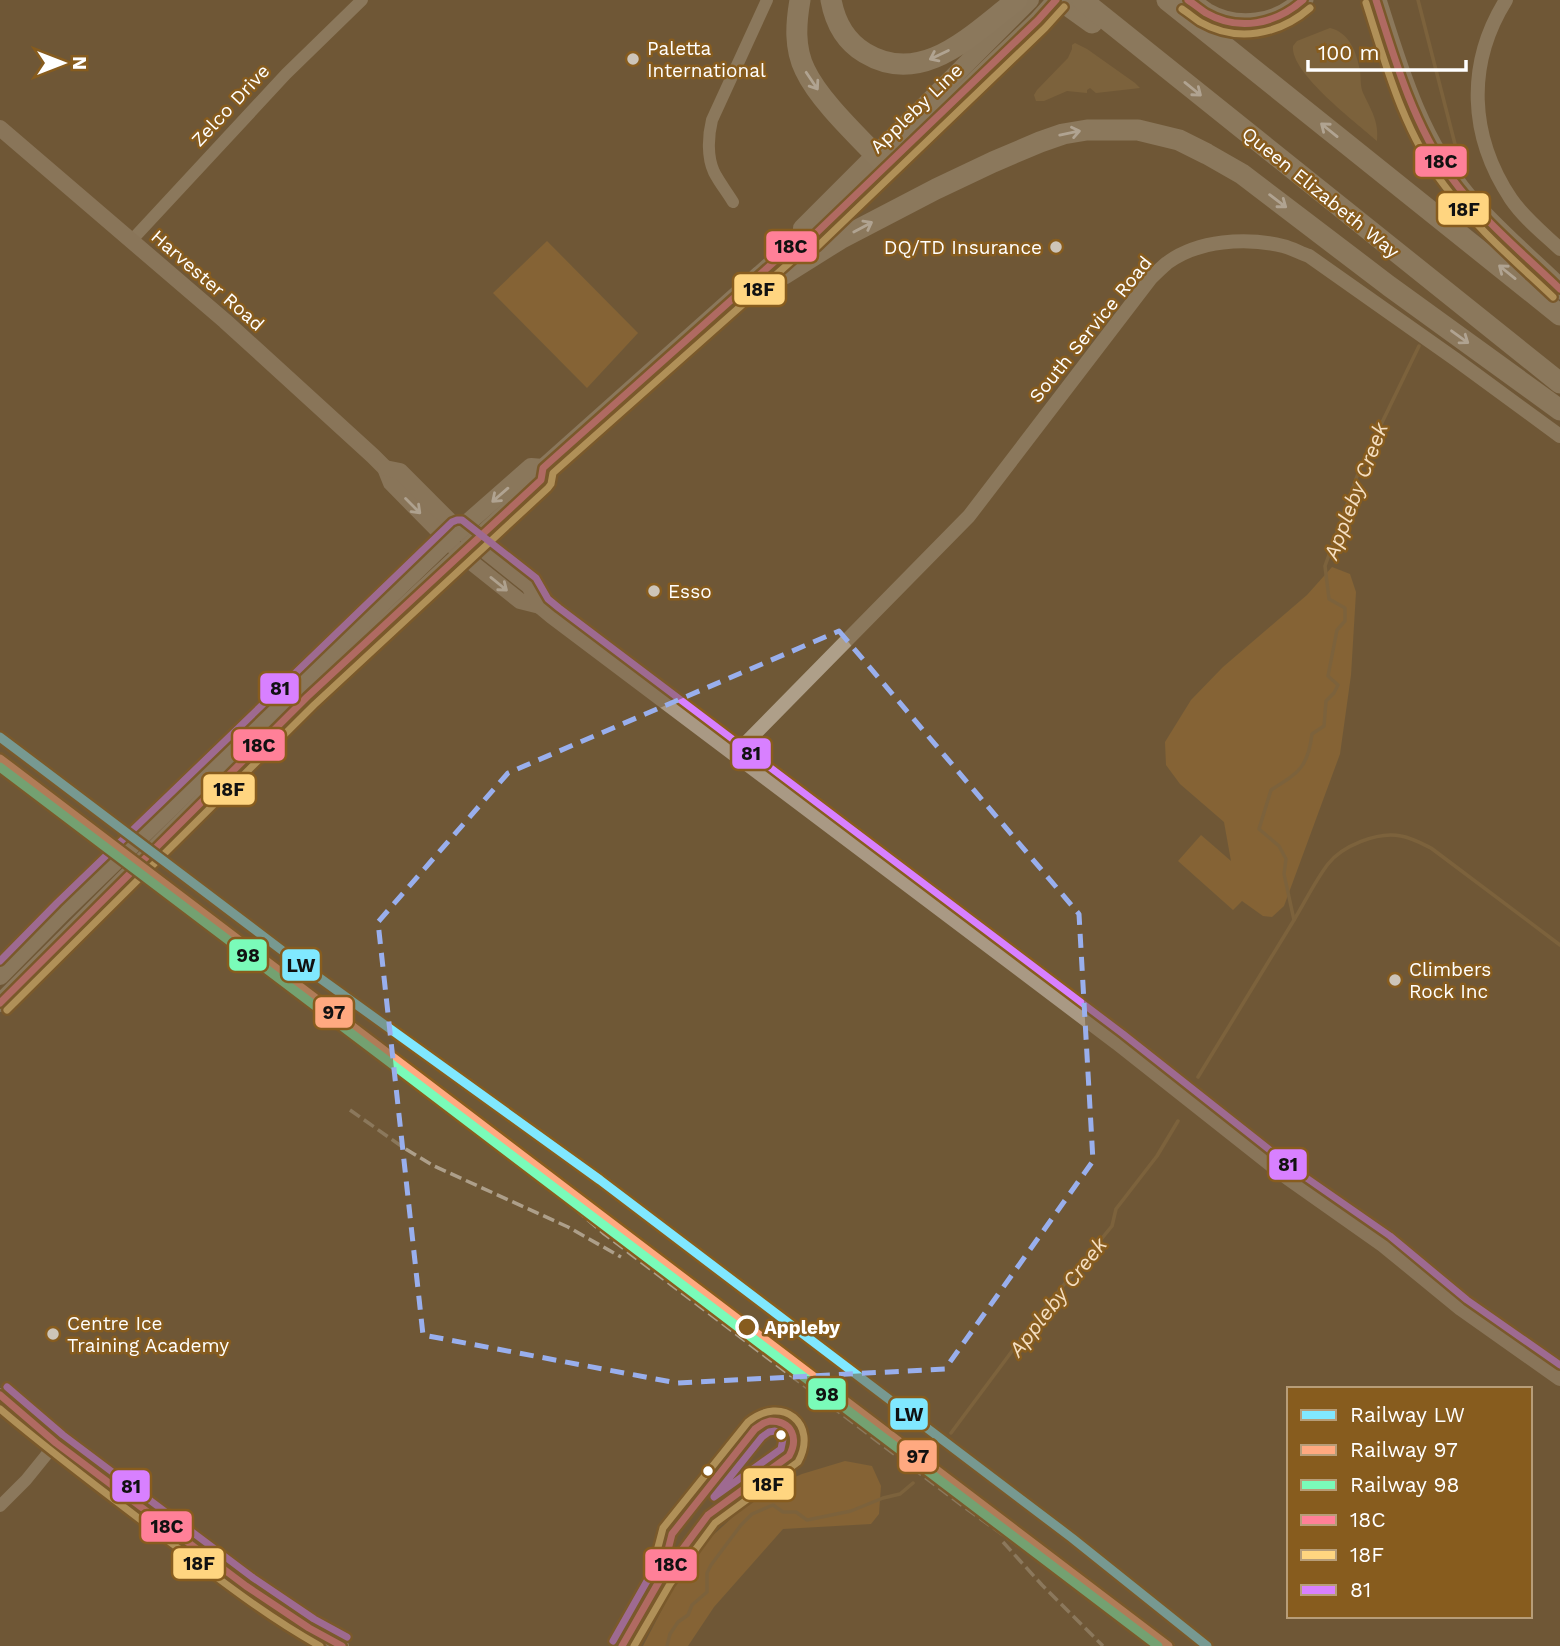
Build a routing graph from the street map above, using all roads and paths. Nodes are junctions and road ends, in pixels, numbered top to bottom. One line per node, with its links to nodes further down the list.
1 (362, 0): 17 (street, Zelco Drive)
2 (767, 0): 16 (street)
3 (800, 0): 15 (highway, one-way to 15)
4 (831, 0): 12 (highway, one-way to 4)
5 (1058, 0): 13 (highway); 15 (main road, Appleby Line)
6 (1082, 0): 13 (highway, Queen Elizabeth Way)
7 (1167, 0): 21 (highway, one-way to 7)
8 (1188, 0): 9 (highway)
9 (1303, 0)
10 (1376, 0): 20 (highway)
11 (1506, 0): 18 (street)
12 (1021, 3): 15 (main road, Appleby Line)
13 (1165, 66): 22 (highway, Queen Elizabeth Way, one-way to 22)
14 (0, 128): 17 (main road, Harvester Road)
15 (881, 161): 19 (main road, Appleby Line)
16 (733, 202)
17 (131, 241): 27 (main road, Harvester Road)
18 (1560, 249)
19 (759, 276): 23 (highway, one-way to 23); 25 (main road, Appleby Line)
20 (1560, 289)
21 (1560, 315)
22 (1560, 383)
23 (1560, 410)
24 (1560, 436): 31 (street, South Service Road)
25 (543, 468): 26 (main road, Appleby Line); 27 (main road, Appleby Line, one-way to 27)
26 (489, 528): 28 (main road, Appleby Line); 29 (main road)
27 (453, 535): 28 (main road, Harvester Road); 32 (main road, Appleby Line)
28 (468, 548): 29 (main road, Harvester Road); 30 (main road, Harvester Road, one-way to 30); 33 (main road, Appleby Line)
29 (497, 561): 30 (main road, Harvester Road)
30 (540, 606): 31 (main road, Harvester Road)
31 (735, 754): 34 (main road, Harvester Road)
32 (0, 976)
33 (0, 1003)
34 (1560, 1378)
35 (1, 1398): 36 (street)
36 (56, 1443): 37 (street); 38 (street)
37 (0, 1506)
38 (342, 1646)

